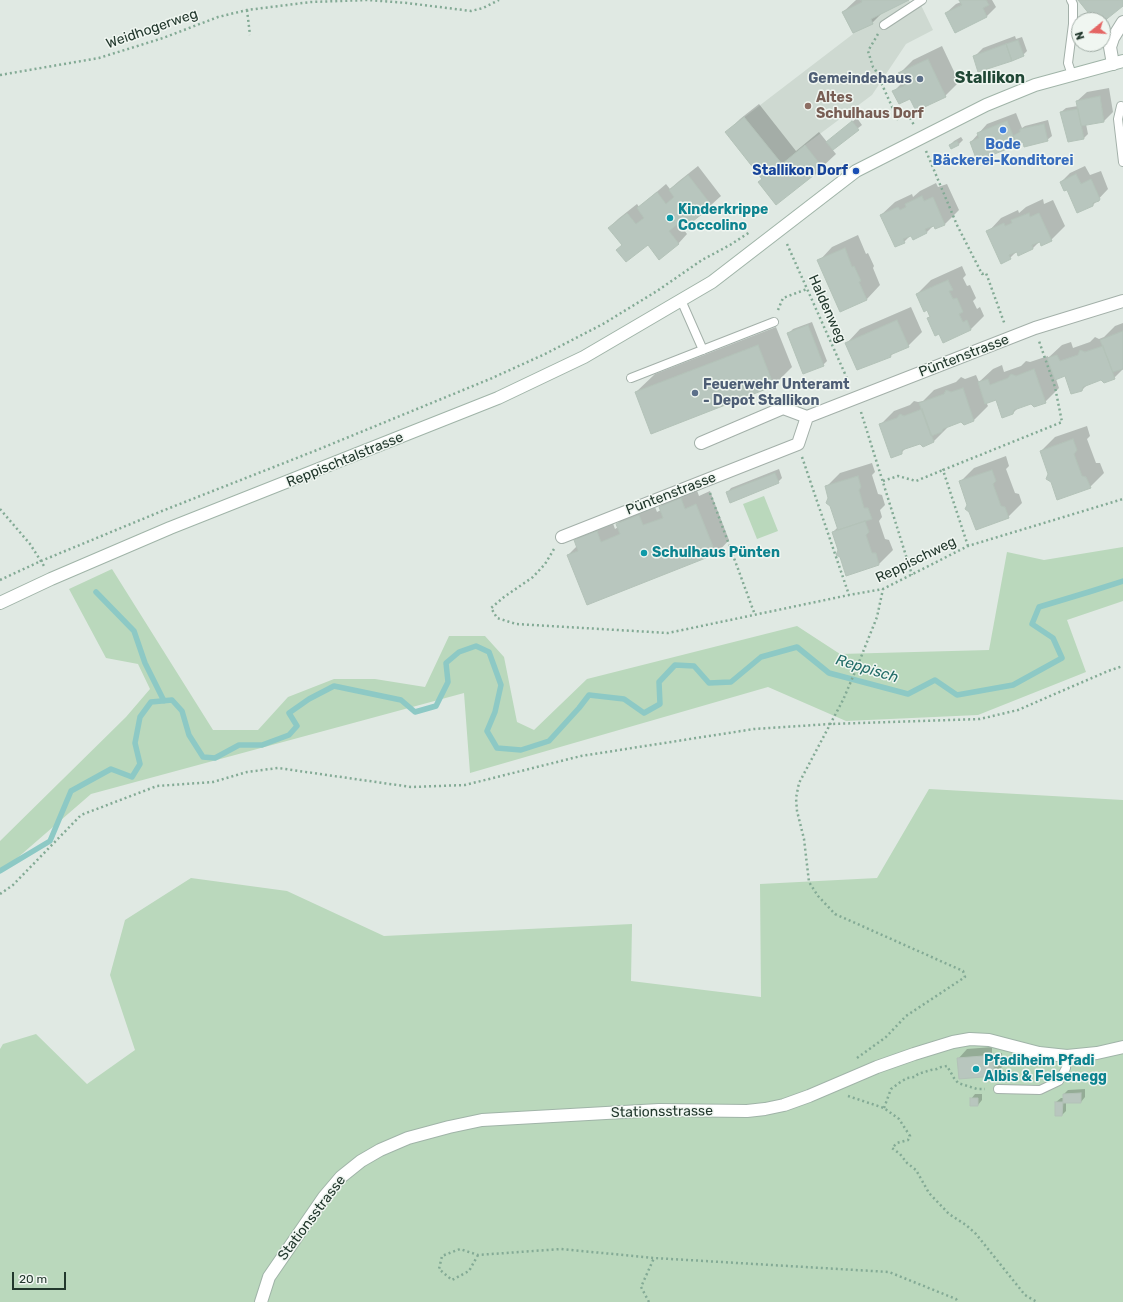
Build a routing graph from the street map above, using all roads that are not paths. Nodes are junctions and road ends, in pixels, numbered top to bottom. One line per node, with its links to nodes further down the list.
1 (922, 0): 4 (lane)
2 (1071, 0): 6 (lane)
3 (1123, 22): 5 (street)
4 (884, 25)
5 (1118, 62): 6 (street, Reppischtalstrasse)
6 (1072, 75): 9 (street, Reppischtalstrasse)
7 (1121, 106): 8 (lane)
8 (1123, 162)
9 (681, 300): 12 (lane); 17 (street, Reppischtalstrasse)
10 (1123, 301): 14 (street, Püntenstrasse)
11 (774, 322): 12 (lane)
12 (703, 350): 13 (lane)
13 (631, 378)
14 (807, 417): 15 (street); 16 (street, Püntenstrasse)
15 (701, 442)
16 (562, 537)
17 (0, 603)
18 (1123, 1047): 19 (street, Stationsstrasse)
19 (1067, 1056): 20 (lane); 21 (street, Stationsstrasse)
20 (998, 1089)
21 (262, 1299)

